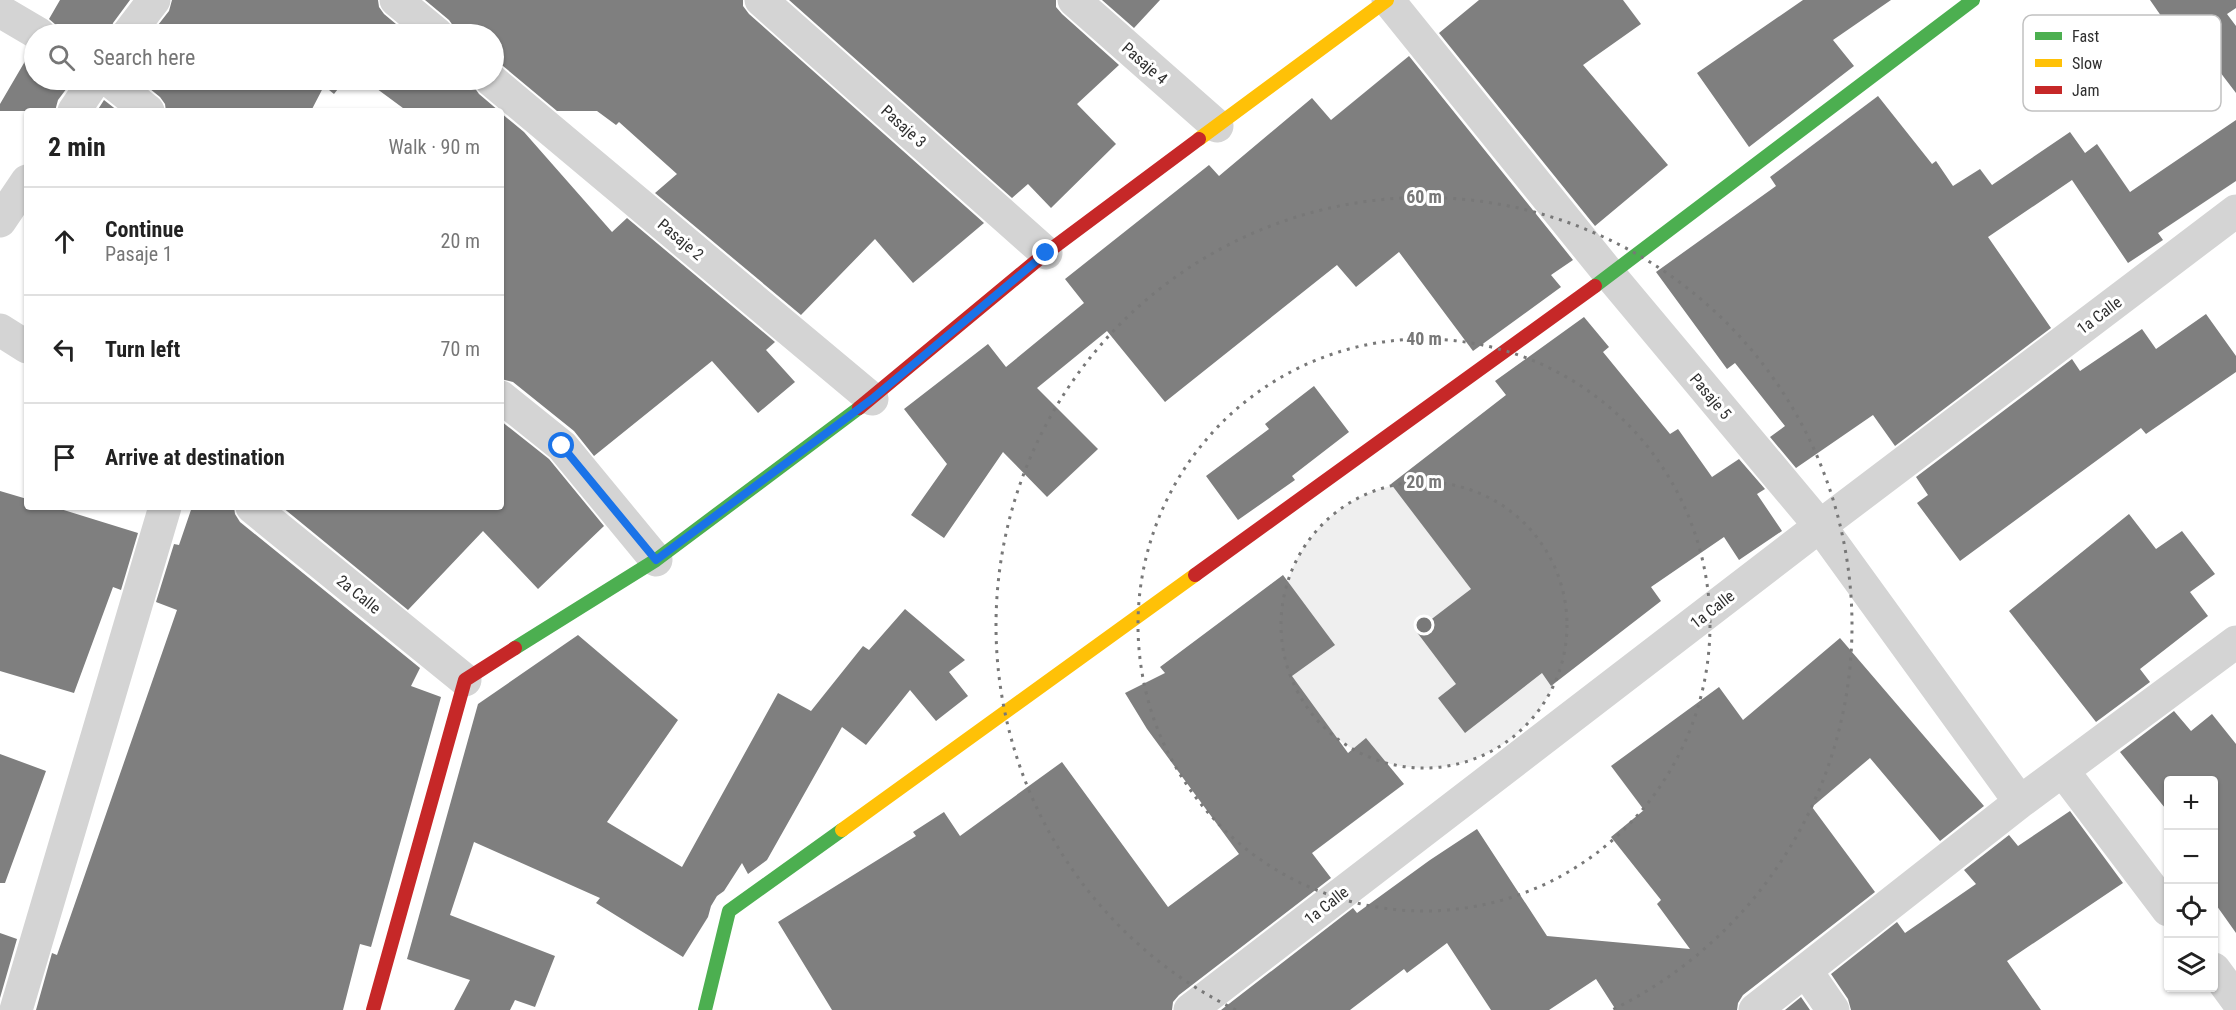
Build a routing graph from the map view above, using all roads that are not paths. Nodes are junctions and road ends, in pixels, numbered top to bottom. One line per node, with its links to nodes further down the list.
1 (154, 0): 8 (street)
2 (396, 0): 9 (street)
3 (761, 0): 20 (street, Pasaje 3)
4 (1074, 0): 16 (street, Pasaje 4)
5 (1388, 0): 16 (street); 21 (street, Pasaje 5)
6 (1973, 0): 21 (street)
7 (0, 11): 10 (street)
8 (136, 24)
9 (425, 24)
10 (24, 25)
11 (88, 90): 14 (street)
12 (122, 90): 15 (street)
13 (503, 90): 25 (street, Pasaje 2)
14 (76, 108)
15 (144, 108)
16 (1217, 126): 20 (street)
17 (24, 185): 19 (street)
18 (2236, 210): 28 (street, 1a Calle)
19 (0, 220)
20 (1046, 253): 25 (street)
21 (1610, 275): 28 (street, Pasaje 5); 40 (street)
22 (0, 330): 23 (street)
23 (24, 345)
24 (504, 399): 29 (street)
25 (872, 399): 29 (street)
26 (164, 510): 38 (street)
27 (256, 510): 31 (street, 2a Calle)
28 (1820, 526): 33 (street, Pasaje 5); 41 (street, 1a Calle)
29 (656, 560): 31 (street)
30 (2236, 642): 32 (street)
31 (465, 680): 39 (street)
32 (2063, 771): 33 (street); 34 (street)
33 (2020, 802): 35 (street)
34 (2164, 903)
35 (1806, 971): 42 (street); 43 (street)
36 (2218, 974): 37 (street)
37 (2236, 999)
38 (16, 1010)
39 (373, 1010)
40 (705, 1010)
41 (1190, 1010)
42 (1755, 1010)
43 (1833, 1010)

